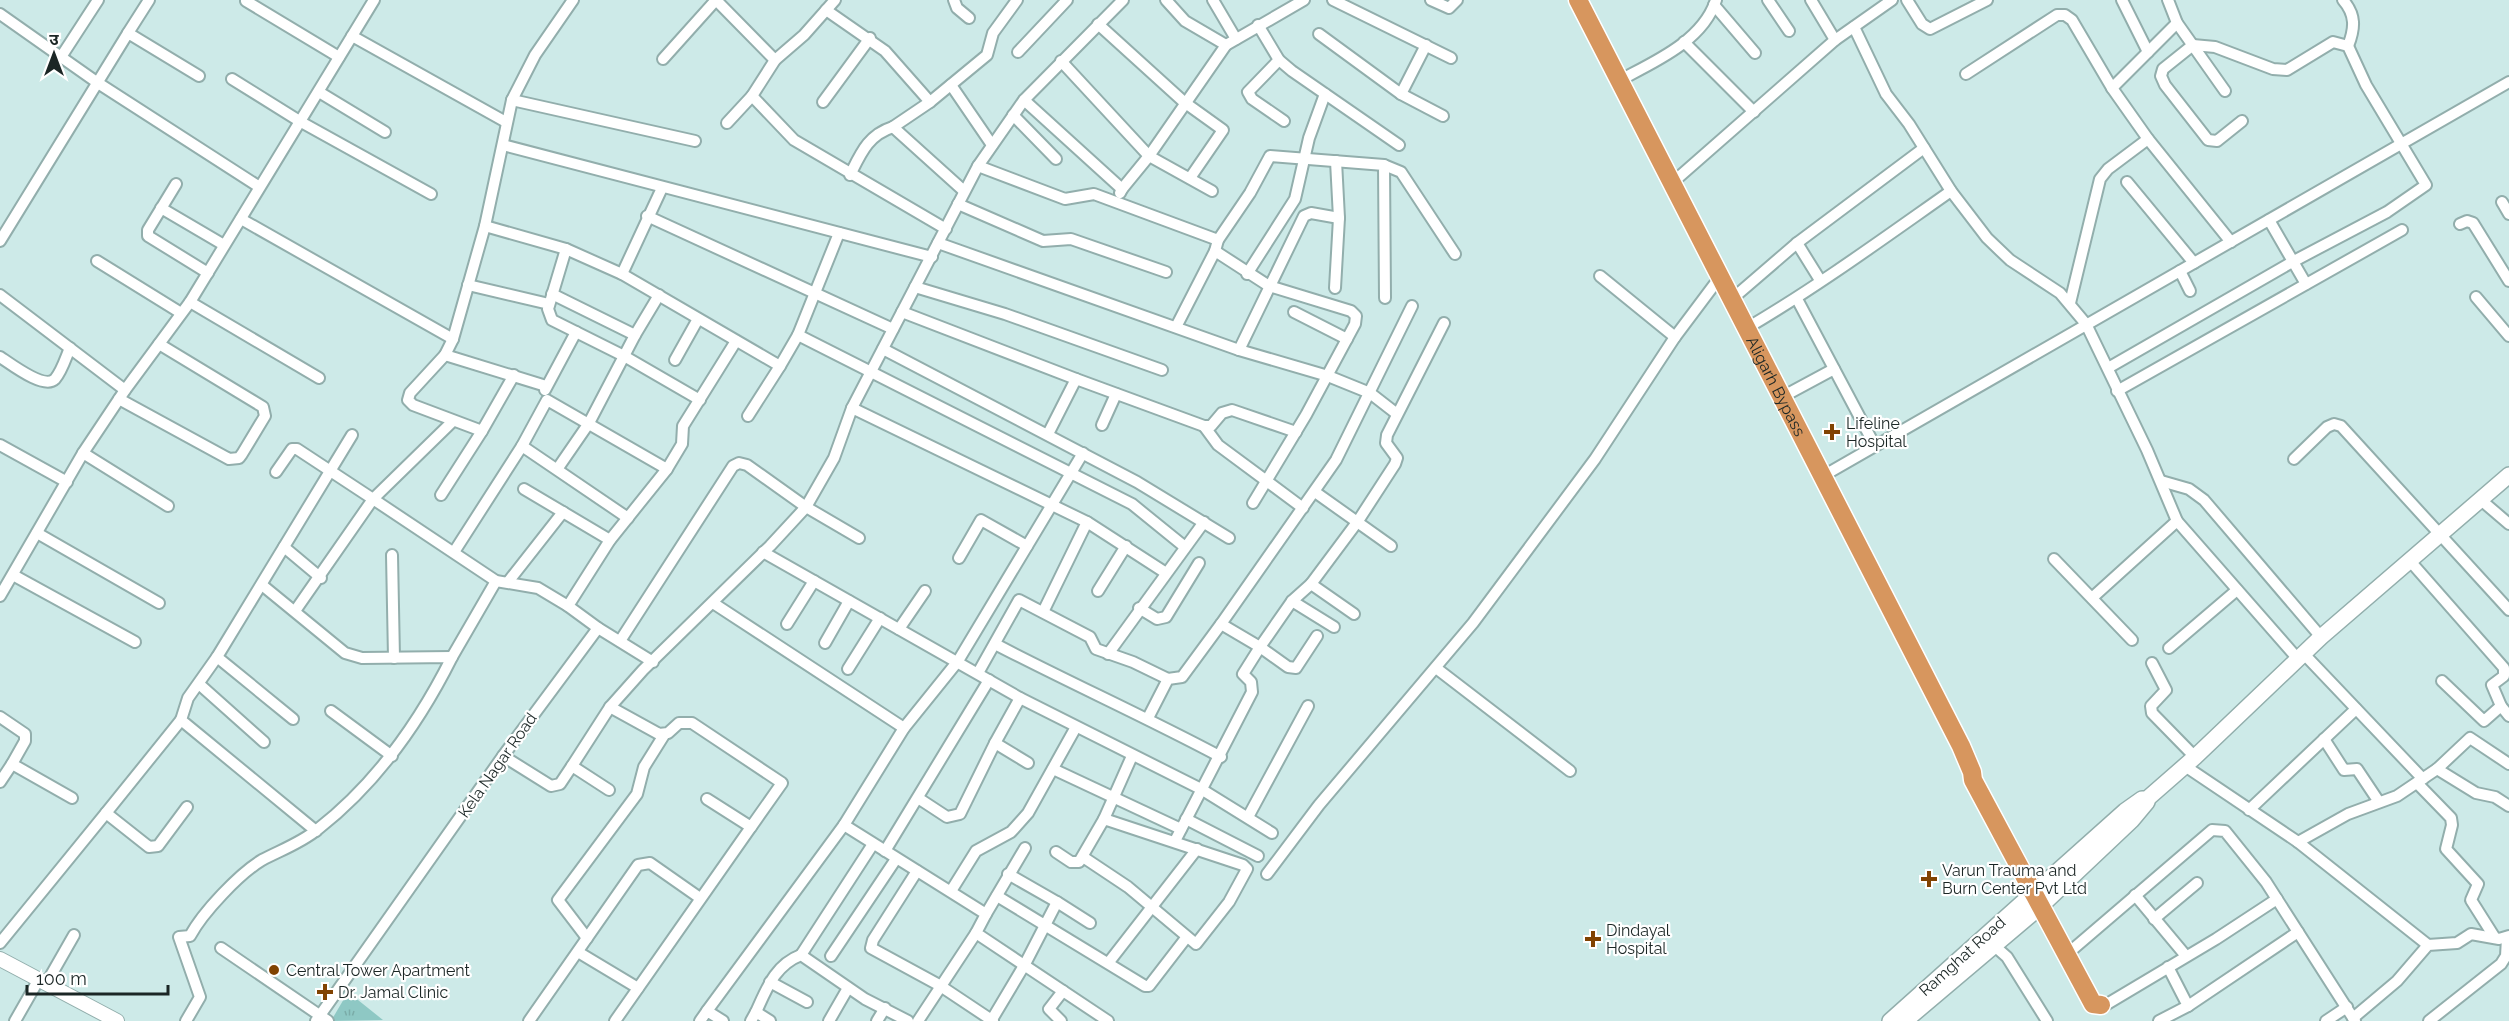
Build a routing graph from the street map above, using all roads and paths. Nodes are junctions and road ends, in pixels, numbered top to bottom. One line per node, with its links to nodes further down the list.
1 (98, 0): 50 (street)
2 (149, 0): 37 (street)
3 (246, 0): 51 (street)
4 (374, 0): 39 (street)
5 (573, 0): 70 (street)
6 (716, 0): 53 (street); 54 (street)
7 (835, 0): 29 (street)
8 (954, 0): 31 (street)
9 (1017, 0): 63 (street)
10 (1067, 0): 47 (street)
11 (1124, 0): 33 (street)
12 (1166, 0): 42 (street)
13 (1213, 0): 42 (street)
14 (1304, 0): 34 (street)
15 (1333, 0): 28 (street)
16 (1431, 0): 17 (street)
17 (1457, 0)
18 (1581, 0): 60 (highway, Aligarh Bypass)
19 (1768, 0): 36 (street)
20 (1811, 0): 41 (street)
21 (1892, 0): 35 (street)
22 (1907, 0): 23 (street)
23 (1987, 0)
24 (2122, 0): 48 (street)
25 (2168, 0): 32 (street)
26 (2343, 0): 46 (street)
27 (1715, 2): 43 (street); 49 (street)
28 (1349, 3): 44 (street)
29 (826, 10): 40 (street); 54 (street)
30 (0, 14): 50 (street)
31 (969, 18)
32 (2177, 23): 45 (street); 48 (street)
33 (1098, 24): 56 (street); 74 (street)
34 (1258, 25): 42 (street); 55 (street)
35 (1854, 27): 41 (street); 91 (street)
36 (1789, 31)
37 (128, 33): 58 (street); 62 (street)
38 (1319, 34): 68 (street)
39 (352, 36): 51 (street); 81 (street)
40 (870, 39): 72 (street); 73 (street)
41 (1835, 40): 75 (street)
42 (1231, 42): 74 (street)
43 (1684, 42): 60 (street); 75 (street)
44 (1426, 45): 52 (street); 68 (street)
45 (2193, 45): 46 (street); 65 (street); 79 (street)
46 (2348, 46): 90 (street)
47 (1018, 52)
48 (2148, 52): 64 (street)
49 (1755, 53)
50 (61, 57): 62 (street)
51 (339, 57): 66 (street)
52 (1451, 58)
53 (663, 59)
54 (775, 60): 69 (street)
55 (1279, 60): 67 (street); 78 (street)
56 (1061, 61): 71 (street); 92 (street)
57 (1966, 74): 64 (street)
58 (199, 76)
59 (231, 79): 80 (street)
60 (1620, 80): 101 (highway, Aligarh Bypass)
61 (2509, 82): 90 (street)
62 (98, 83): 103 (street); 124 (street)
63 (951, 85): 73 (street); 88 (street)
64 (2112, 88): 85 (street)
65 (2225, 91)
66 (318, 92): 80 (street); 84 (street)
67 (1325, 94): 89 (street); 93 (street)
68 (1401, 94): 77 (street)
69 (752, 96): 82 (street); 98 (street)
70 (512, 99): 81 (street); 86 (street)
71 (1024, 99): 76 (street); 105 (street)
72 (823, 102)
73 (930, 102): 83 (street)
74 (1184, 102): 92 (street); 99 (street)
75 (1754, 112): 101 (street)
76 (1013, 115): 88 (street); 94 (street)
77 (1443, 116)
78 (1284, 121)
79 (2242, 121)
80 (301, 122): 103 (street); 109 (street)
81 (506, 122): 87 (street)
82 (727, 123)
83 (893, 127): 98 (street); 106 (street)
84 (385, 132)
85 (2148, 139): 125 (street); 160 (street)
86 (695, 141)
87 (503, 145): 104 (street); 120 (street)
88 (992, 145): 97 (street)
89 (1399, 145)
90 (2401, 145): 118 (street); 134 (street)
91 (1924, 148): 108 (street); 127 (street)
92 (1149, 156): 99 (street); 105 (street)
93 (1307, 158): 95 (street); 129 (street); 140 (street)
94 (1056, 159)
95 (1336, 161): 96 (street); 116 (street)
96 (1384, 165): 131 (street); 155 (street)
97 (978, 166): 106 (street); 110 (street)
98 (850, 175): 121 (street)
99 (1190, 178): 107 (street)
100 (2127, 182): 135 (street)
101 (1672, 183): 142 (highway, Aligarh Bypass)
102 (176, 184): 113 (street)
103 (258, 186): 117 (street)
104 (662, 188): 115 (street); 123 (street)
105 (1122, 189): 110 (street)
106 (964, 191): 112 (street)
107 (1212, 191)
108 (1950, 191): 143 (street); 160 (street)
109 (431, 194)
110 (1113, 201): 129 (street)
111 (2502, 202): 114 (street)
112 (958, 204): 121 (street); 137 (street)
113 (161, 208): 128 (street); 138 (street)
114 (2509, 214)
115 (647, 216): 139 (street); 151 (street)
116 (1339, 218): 147 (street); 149 (street)
117 (240, 219): 128 (street); 176 (street)
118 (2269, 220): 125 (street); 134 (street)
119 (2460, 224): 144 (street)
120 (485, 226): 130 (street); 146 (street)
121 (946, 229): 126 (street)
122 (2402, 230): 145 (street)
123 (839, 233): 132 (street); 151 (street)
124 (0, 241)
125 (2231, 242): 135 (street)
126 (939, 243): 132 (street); 168 (street)
127 (1797, 243): 143 (street); 157 (street)
128 (224, 245): 138 (street)
129 (1217, 246): 140 (street); 168 (street)
130 (566, 249): 139 (street); 156 (street)
131 (1455, 254)
132 (932, 257): 148 (street)
133 (97, 261): 164 (street)
134 (2294, 261): 145 (street); 188 (street)
135 (2194, 263): 136 (street)
136 (2180, 271): 150 (street); 167 (street)
137 (1166, 272)
138 (208, 273): 159 (street)
139 (622, 274): 153 (street)
140 (1247, 274): 147 (street)
141 (1600, 276): 175 (street)
142 (1720, 277): 157 (highway, Aligarh Bypass); 175 (street)
143 (1820, 280): 158 (street)
144 (2509, 281)
145 (2307, 284): 198 (street)
146 (468, 285): 156 (street); 176 (street)
147 (1269, 286): 177 (street); 182 (street)
148 (915, 287): 162 (street); 190 (street)
149 (1335, 288)
150 (2190, 291)
151 (813, 292): 170 (street); 173 (street)
152 (0, 295): 180 (street)
153 (659, 295): 165 (street); 172 (street)
154 (2476, 297): 174 (street)
155 (1385, 298)
156 (551, 299): 171 (street); 172 (street)
157 (1732, 299): 169 (highway, Aligarh Bypass)
158 (1797, 299): 169 (street); 189 (street)
159 (190, 302): 164 (street); 194 (street)
160 (2070, 303): 167 (street)
161 (1412, 306): 199 (street)
162 (902, 312): 170 (street); 195 (street)
163 (1294, 312): 177 (street)
164 (181, 313): 179 (street)
165 (698, 319): 178 (street); 186 (street)
166 (1444, 323): 207 (street)
167 (2086, 324): 188 (street); 219 (street)
168 (1176, 327): 182 (street)
169 (1747, 328): 202 (highway, Aligarh Bypass)
170 (893, 329): 181 (street)
171 (576, 332): 184 (street); 196 (street)
172 (635, 335): 184 (street)
173 (798, 335): 187 (street); 191 (street)
174 (2509, 336)
175 (1675, 337): 312 (street)
176 (453, 339): 183 (street)
177 (1347, 339): 193 (street)
178 (736, 341): 187 (street); 204 (street)
179 (159, 344): 200 (street); 200 (street)
180 (70, 348): 185 (street); 200 (street)
181 (883, 349): 191 (street); 197 (street)
182 (1239, 350): 193 (street)
183 (445, 355): 192 (street); 209 (street)
184 (624, 356): 204 (street); 210 (street)
185 (0, 357)
186 (675, 360)
187 (780, 366): 208 (street)
188 (2108, 368): 198 (street)
189 (1834, 369): 202 (street); 219 (street)
190 (1162, 370)
191 (871, 371): 205 (street); 206 (street)
192 (513, 375): 196 (street); 213 (street)
193 (1328, 376): 199 (street); 214 (street)
194 (318, 378)
195 (1076, 380): 201 (street); 215 (street)
196 (546, 386): 203 (street)
197 (950, 386): 205 (street); 215 (street)
198 (2117, 391): 231 (street)
199 (1370, 393): 207 (street); 234 (street)
200 (122, 394): 220 (street)
201 (1116, 394): 211 (street); 212 (street)
202 (1782, 398): 229 (highway, Aligarh Bypass)
203 (547, 400): 210 (street); 218 (street)
204 (700, 400): 224 (street)
205 (939, 405): 227 (street)
206 (852, 408): 238 (street); 241 (street)
207 (1397, 414): 245 (street)
208 (748, 416)
209 (453, 420): 213 (street); 236 (street)
210 (589, 423): 223 (street); 224 (street)
211 (1102, 425)
212 (1204, 426): 214 (street); 230 (street)
213 (482, 431): 235 (street)
214 (1296, 432): 230 (street)
215 (1048, 434): 221 (street)
216 (352, 435): 225 (street)
217 (0, 445): 232 (street)
218 (522, 446): 223 (street); 260 (street)
219 (1875, 446): 229 (street)
220 (83, 453): 232 (street); 240 (street)
221 (1083, 453): 227 (street); 248 (street)
222 (2294, 459): 251 (street)
223 (558, 468): 244 (street)
224 (668, 469): 244 (street)
225 (330, 471): 226 (street); 236 (street); 258 (street)
226 (276, 472)
227 (1071, 473): 238 (street); 259 (street)
228 (2509, 475): 237 (main road, Ramghat Road)
229 (1823, 476): 386 (highway, Aligarh Bypass)
230 (1266, 481): 239 (street); 242 (street)
231 (2161, 481): 246 (street); 296 (street)
232 (67, 482): 250 (street)
233 (524, 489): 243 (street)
234 (1315, 492): 242 (street); 245 (street)
235 (441, 495)
236 (373, 499): 260 (street); 269 (street)
237 (2481, 500): 249 (street); 251 (main road, Ramghat Road)
238 (1052, 503): 247 (street); 255 (street)
239 (1253, 503)
240 (168, 506)
241 (806, 507): 252 (street); 261 (street); 298 (street)
242 (1303, 508): 291 (street)
243 (563, 512): 254 (street); 271 (street)
244 (628, 518): 254 (street)
245 (1358, 521): 257 (street); 272 (street)
246 (2177, 521): 274 (street); 278 (street)
247 (1088, 522): 256 (street); 287 (street)
248 (1204, 522): 253 (street); 259 (street)
249 (2509, 524)
250 (37, 533): 268 (street); 281 (street)
251 (2441, 534): 265 (main road, Ramghat Road); 285 (street)
252 (859, 538)
253 (1229, 538)
254 (610, 540): 283 (street)
255 (1027, 546): 263 (street); 309 (street)
256 (1126, 546): 267 (street); 276 (street)
257 (1391, 546)
258 (285, 547): 269 (street); 273 (street)
259 (1185, 547): 267 (street)
260 (454, 552): 271 (street)
261 (763, 552): 270 (street); 282 (street)
262 (393, 555): 308 (street)
263 (959, 558)
264 (2054, 559): 278 (street)
265 (2410, 561): 296 (main road, Ramghat Road); 321 (street)
266 (1199, 563): 284 (street)
267 (1166, 573): 284 (street)
268 (13, 575): 277 (street); 299 (street)
269 (321, 578): 286 (street)
270 (814, 581): 279 (street); 290 (street)
271 (502, 582): 283 (street); 307 (street)
272 (1311, 584): 280 (street); 288 (street)
273 (262, 585): 286 (street); 306 (street)
274 (2237, 590): 303 (street); 305 (street)
275 (925, 591): 294 (street)
276 (1098, 591)
277 (0, 596)
278 (2093, 597): 297 (street)
279 (849, 601): 289 (street); 300 (street)
280 (1292, 601): 292 (street); 302 (street)
281 (159, 603)
282 (713, 603): 310 (street); 332 (street)
283 (568, 606): 293 (street)
284 (1139, 608): 304 (street)
285 (2509, 610)
286 (295, 611): 308 (street)
287 (1043, 612): 301 (street); 304 (street)
288 (1354, 614)
289 (880, 618): 294 (street); 313 (street)
290 (787, 624)
291 (1221, 624): 302 (street); 315 (street)
292 (1334, 627)
293 (598, 628): 298 (street); 339 (street, Kela Nagar Road)
294 (898, 629): 309 (street)
295 (1317, 636): 302 (street)
296 (2321, 637): 305 (main road, Ramghat Road)
297 (2132, 640)
298 (620, 641): 310 (street)
299 (135, 642)
300 (825, 643)
301 (995, 644): 314 (street); 327 (street)
302 (1260, 647): 341 (street)
303 (2169, 648)
304 (1108, 654): 315 (street)
305 (2301, 656): 323 (street); 342 (main road, Ramghat Road)
306 (217, 657): 318 (street); 328 (street)
307 (452, 657): 308 (street); 338 (street)
308 (394, 658)
309 (958, 661): 314 (street); 332 (street)
310 (653, 662): 322 (street)
311 (2152, 663): 342 (street)
312 (1436, 668): 349 (street); 382 (street)
313 (848, 669)
314 (978, 673): 316 (street)
315 (1168, 679): 327 (street)
316 (989, 680): 319 (street); 356 (street)
317 (2442, 681): 330 (street)
318 (199, 684): 329 (street); 336 (street)
319 (1020, 698): 331 (street); 337 (street)
320 (1308, 706): 363 (street)
321 (2502, 706): 325 (street); 330 (street)
322 (610, 707): 333 (street); 346 (street)
323 (2356, 709): 335 (street); 350 (street)
324 (331, 711): 338 (street)
325 (2509, 716)
326 (0, 717): 344 (street)
327 (1148, 718): 341 (street)
328 (293, 719)
329 (181, 720): 362 (street); 368 (street)
330 (2484, 721): 334 (street)
331 (1076, 727): 340 (street); 347 (street)
332 (904, 728): 366 (street)
333 (664, 735): 367 (street); 399 (street)
334 (2470, 738): 345 (street); 348 (street)
335 (2324, 739): 358 (street); 361 (street)
336 (264, 742)
337 (995, 743): 343 (street); 356 (street)
338 (392, 756): 368 (street)
339 (503, 756): 346 (street); 430 (street, Kela Nagar Road)
340 (1132, 756): 352 (street); 354 (street)
341 (1221, 757): 352 (street)
342 (2190, 761): 361 (street); 386 (main road, Ramghat Road)
343 (1028, 763)
344 (12, 764): 351 (street); 355 (street)
345 (2509, 764)
346 (572, 766): 353 (street)
347 (1053, 769): 354 (street); 384 (street)
348 (2437, 769): 350 (street); 359 (street)
349 (1570, 771)
350 (2420, 781): 358 (street); 402 (street)
351 (0, 782)
352 (1201, 789): 363 (street); 365 (street)
353 (609, 790)
354 (1113, 796): 364 (street); 365 (street)
355 (72, 798)
356 (918, 798): 375 (street)
357 (707, 799): 367 (street)
358 (2379, 802): 371 (street)
359 (2509, 806)
360 (187, 807): 362 (street)
361 (2249, 810): 371 (street)
362 (106, 813): 403 (street)
363 (1248, 817): 369 (street)
364 (1104, 819): 370 (street); 377 (street)
365 (1184, 824): 370 (street); 378 (street)
366 (844, 825): 372 (street); 425 (street)
367 (751, 826): 388 (street)
368 (316, 831): 433 (street)
369 (1272, 833)
370 (1175, 841): 374 (street)
371 (2298, 842): 404 (street)
372 (873, 844): 375 (street); 408 (street)
373 (1025, 848): 381 (street)
374 (1197, 849): 391 (street); 400 (street)
375 (885, 851): 379 (street)
376 (1056, 852): 377 (street)
377 (1083, 856): 391 (street)
378 (1258, 856)
379 (896, 859): 380 (street); 409 (street)
380 (917, 871): 384 (street); 417 (street)
381 (1008, 874): 385 (street); 390 (street)
382 (1266, 874)
383 (2197, 883): 393 (street)
384 (951, 891): 392 (street)
385 (997, 896): 392 (street); 395 (street)
386 (2041, 896): 401 (main road, Ramghat Road); 406 (highway, Aligarh Bypass); 426 (highway, Aligarh Bypass)
387 (2135, 896): 389 (street); 393 (street); 406 (street)
388 (700, 898): 399 (street); 418 (street)
389 (2277, 899): 396 (street); 410 (street)
390 (1057, 903): 394 (street); 395 (street)
391 (1152, 907): 400 (street); 412 (street)
392 (986, 914): 397 (street)
393 (2154, 919): 410 (street)
394 (1090, 923)
395 (1046, 926): 412 (street); 413 (street)
396 (2298, 932): 422 (street); 423 (street)
397 (976, 933): 413 (street); 417 (street)
398 (74, 934): 415 (street)
399 (587, 938): 407 (street)
400 (1186, 938): 412 (street)
401 (1988, 940): 427 (main road, Ramghat Road); 447 (street)
402 (2505, 942): 404 (street); 450 (street)
403 (0, 943)
404 (2428, 945): 431 (street)
405 (221, 948): 430 (street)
406 (2073, 949): 426 (highway, Aligarh Bypass)
407 (578, 952): 418 (street); 434 (street)
408 (801, 955): 416 (street); 419 (street)
409 (831, 956)
410 (2186, 956): 414 (street)
411 (0, 959): 415 (street)
412 (1109, 962)
413 (1025, 964): 420 (street); 443 (street)
414 (2168, 967): 422 (street); 426 (street)
415 (42, 982): 429 (street); 432 (street)
416 (770, 982): 421 (street); 428 (street)
417 (939, 986): 442 (street); 443 (street)
418 (638, 988): 435 (street)
419 (848, 988): 424 (street); 439 (street)
420 (1063, 991): 444 (street); 445 (street)
421 (807, 1002)
422 (2188, 1006): 448 (street)
423 (2347, 1007): 431 (street); 449 (street)
424 (885, 1008): 440 (street); 441 (street)
425 (707, 1011): 436 (street); 437 (street)
426 (2104, 1011)
427 (1909, 1016): 446 (main road, Ramghat Road)
428 (754, 1017): 438 (street)
429 (109, 1019)
430 (321, 1019)
431 (2354, 1019)
432 (15, 1021)
433 (186, 1021)
434 (529, 1021)
435 (615, 1021)
436 (700, 1021)
437 (723, 1021)
438 (770, 1021)
439 (829, 1021)
440 (877, 1021)
441 (908, 1021)
442 (918, 1021)
443 (992, 1021)
444 (1061, 1021)
445 (1108, 1021)
446 (1890, 1021)
447 (2047, 1021)
448 (2159, 1021)
449 (2326, 1021)
450 (2429, 1021)

